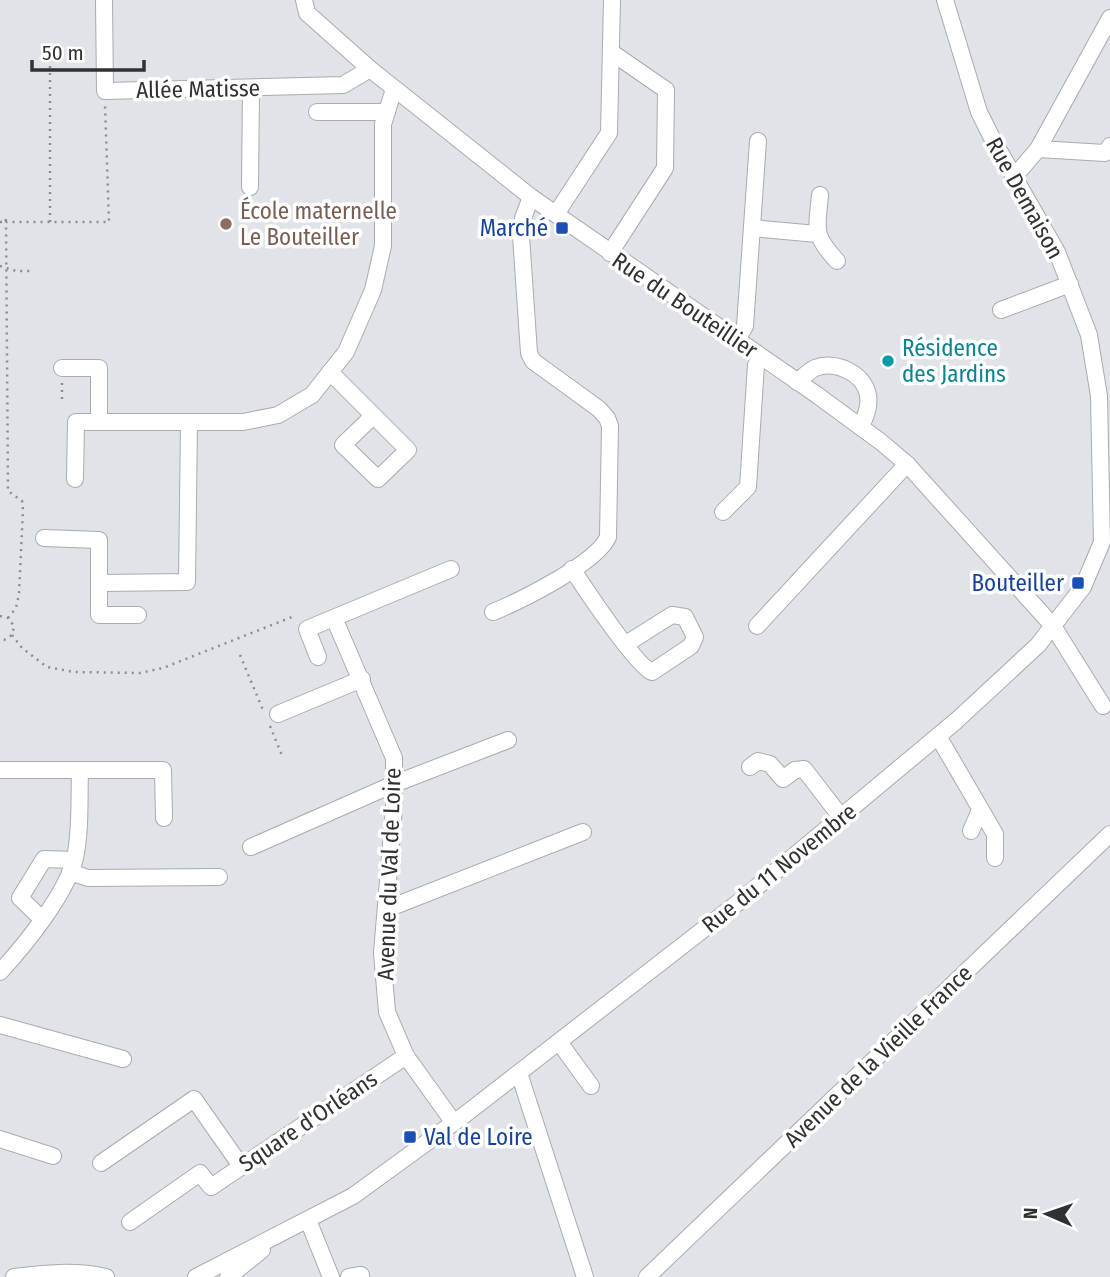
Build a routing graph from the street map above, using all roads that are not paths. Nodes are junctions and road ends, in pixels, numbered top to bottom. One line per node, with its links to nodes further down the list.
1 (104, 0): 8 (street, Allée Matisse)
2 (304, 0): 7 (street, Rue du Bouteillier)
3 (612, 0): 6 (street)
4 (945, 0): 15 (street, Rue Demaison)
5 (1110, 18): 14 (street)
6 (611, 52): 19 (street); 22 (street)
7 (370, 69): 8 (street, Allée Matisse); 9 (street, Rue du Bouteillier)
8 (251, 89): 16 (street)
9 (394, 89): 10 (street); 18 (street, Rue du Bouteillier)
10 (387, 112): 11 (street); 30 (street)
11 (317, 113)
12 (758, 141): 20 (street)
13 (1110, 146): 14 (street)
14 (1038, 149): 15 (street)
15 (1014, 177): 24 (street, Rue Demaison)
16 (250, 187)
17 (821, 195): 21 (street)
18 (531, 197): 19 (street, Rue du Bouteillier); 43 (street)
19 (555, 214): 22 (street, Rue du Bouteillier)
20 (751, 229): 21 (street); 26 (street)
21 (817, 234): 23 (street)
22 (610, 253): 26 (street, Rue du Bouteillier)
23 (837, 261)
24 (1070, 285): 25 (street); 32 (street, Rue Demaison)
25 (1001, 310)
26 (737, 340): 27 (street, Rue du Bouteillier)
27 (761, 357): 31 (street, Rue du Bouteillier); 40 (street)
28 (62, 368): 34 (street)
29 (1110, 370): 32 (street)
30 (330, 372): 33 (street); 35 (street)
31 (797, 382): 36 (street, Rue du Bouteillier); 36 (street)
32 (1098, 389): 37 (street); 49 (street, Rue du 11 Novembre)
33 (373, 415)
34 (99, 422): 35 (street); 39 (street)
35 (189, 423): 44 (street)
36 (861, 427): 38 (street, Rue du Bouteillier)
37 (1110, 432)
38 (907, 464): 48 (street); 49 (street, Rue du Bouteillier)
39 (75, 479)
40 (723, 512)
41 (44, 538): 44 (street)
42 (451, 569): 47 (street)
43 (572, 569): 45 (street); 50 (street)
44 (99, 583): 46 (street)
45 (493, 612)
46 (138, 615)
47 (334, 618): 51 (street); 52 (street, Avenue du Val de Loire)
48 (757, 626)
49 (1053, 626): 53 (street, Rue du Bouteillier); 55 (street, Rue du 11 Novembre)
50 (626, 644)
51 (318, 657)
52 (362, 679): 54 (street); 60 (street, Avenue du Val de Loire)
53 (1102, 706)
54 (278, 714)
55 (938, 736): 61 (street); 62 (street, Rue du 11 Novembre)
56 (508, 740): 60 (street)
57 (750, 767): 62 (street)
58 (0, 770): 59 (street)
59 (80, 770): 63 (street); 69 (street)
60 (394, 784): 67 (street); 71 (street, Avenue du Val de Loire)
61 (980, 810): 64 (street); 68 (street)
62 (841, 817): 75 (street, Rue du 11 Novembre)
63 (164, 818)
64 (971, 831)
65 (583, 832): 71 (street)
66 (1110, 834): 94 (street, Avenue de la Vieille France)
67 (251, 847)
68 (995, 858)
69 (72, 866): 70 (street); 72 (street); 72 (street)
70 (219, 877)
71 (386, 907): 76 (street, Avenue du Val de Loire)
72 (43, 919): 73 (street)
73 (1, 968)
74 (0, 1025): 77 (street)
75 (559, 1042): 78 (street, Rue du 11 Novembre); 79 (street)
76 (406, 1056): 80 (street, Avenue du Val de Loire); 84 (street, Square d'Orléans)
77 (123, 1059)
78 (519, 1073): 80 (street, Rue du 11 Novembre); 93 (street)
79 (591, 1086)
80 (454, 1123): 85 (street, Rue du 11 Novembre)
81 (0, 1139): 82 (street)
82 (54, 1156)
83 (101, 1163): 84 (street)
84 (241, 1166): 86 (street, Square d'Orléans)
85 (308, 1220): 87 (street, Rue du 11 Novembre); 92 (street)
86 (130, 1222)
87 (290, 1231): 90 (street, Rue du 11 Novembre); 91 (street, Rue du 11 Novembre)
88 (14, 1277): 89 (street)
89 (106, 1277)
90 (196, 1277)
91 (228, 1277)
92 (331, 1277)
93 (585, 1277)
94 (647, 1277)

